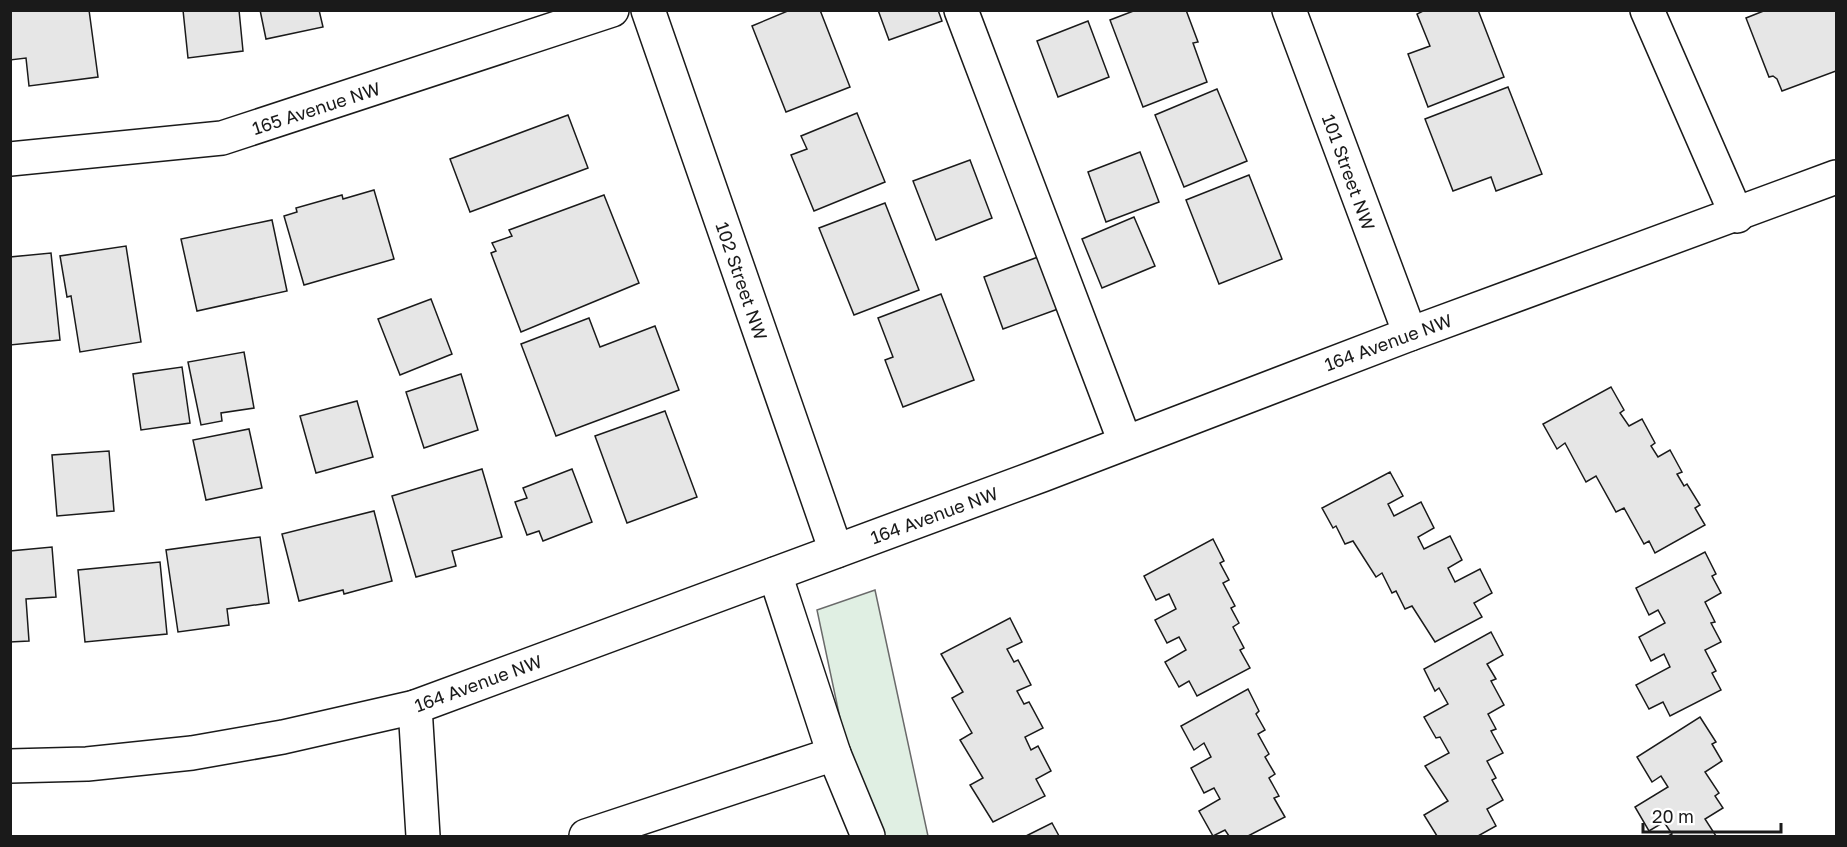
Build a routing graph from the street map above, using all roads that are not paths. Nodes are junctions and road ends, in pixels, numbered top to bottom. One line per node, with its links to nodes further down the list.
1 (612, 10): 6 (street, 165 Avenue NW)
2 (648, 10): 11 (street, 102 Street NW)
3 (961, 10): 10 (street)
4 (1289, 10): 9 (street, 101 Street NW)
5 (1647, 10): 8 (street)
6 (10, 159)
7 (1836, 177): 8 (street, 164 Avenue NW)
8 (1737, 216): 9 (street, 164 Avenue NW)
9 (1410, 334): 10 (street, 164 Avenue NW)
10 (1125, 442): 11 (street, 164 Avenue NW)
11 (836, 551): 12 (street, 164 Avenue NW)
12 (775, 574): 13 (street, 164 Avenue NW); 14 (street)
13 (415, 707): 15 (street, 164 Avenue NW); 16 (street)
14 (834, 754): 17 (street); 18 (street)
15 (10, 766)
16 (423, 837)
17 (586, 837)
18 (868, 837)

